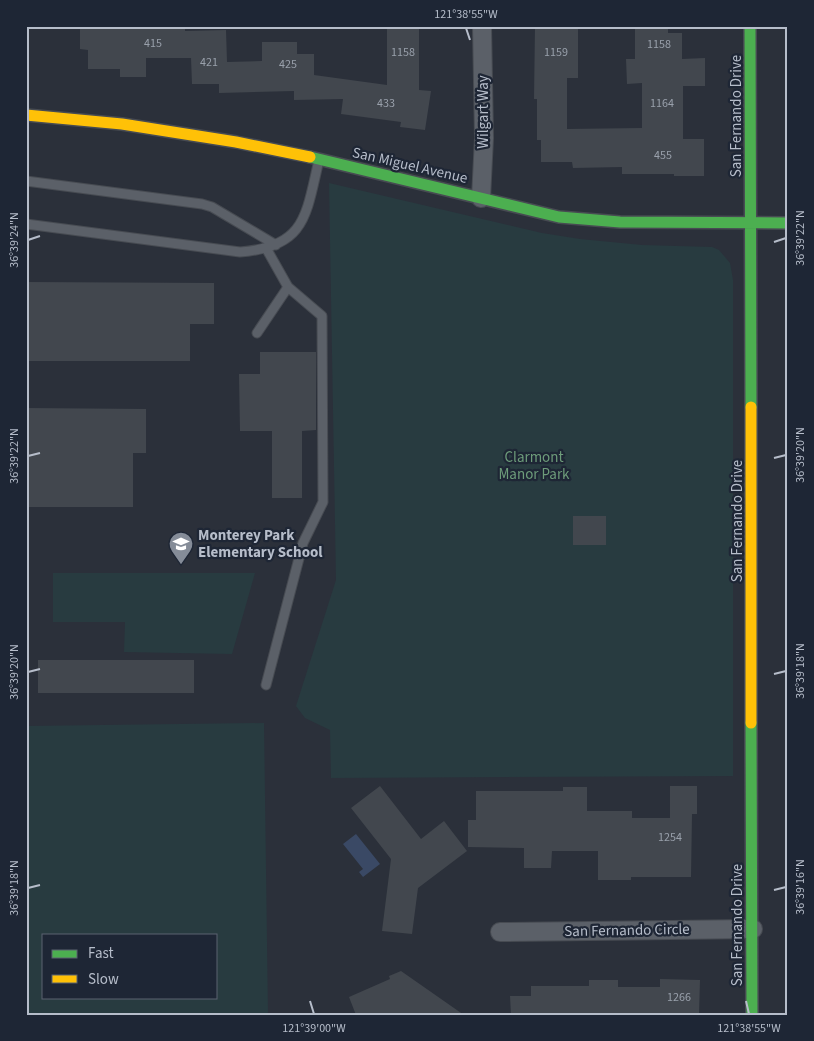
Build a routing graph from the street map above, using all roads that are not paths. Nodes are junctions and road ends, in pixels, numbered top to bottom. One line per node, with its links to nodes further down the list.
1 (482, 26): 6 (street, Wilgart Way)
2 (750, 26): 7 (street, San Fernando Drive)
3 (26, 115): 4 (street, San Miguel Avenue)
4 (319, 159): 6 (street, San Miguel Avenue); 10 (lane)
5 (26, 181): 10 (lane)
6 (481, 198): 7 (street, San Miguel Avenue)
7 (750, 222): 8 (street, San Miguel Avenue); 15 (street, San Fernando Drive)
8 (788, 223)
9 (26, 224): 11 (lane)
10 (276, 245): 11 (lane)
11 (266, 248): 12 (lane)
12 (288, 287): 13 (lane); 14 (lane)
13 (257, 333)
14 (266, 685)
15 (753, 929): 16 (street, San Fernando Circle); 17 (street, San Fernando Drive)
16 (500, 932)
17 (752, 1015)

